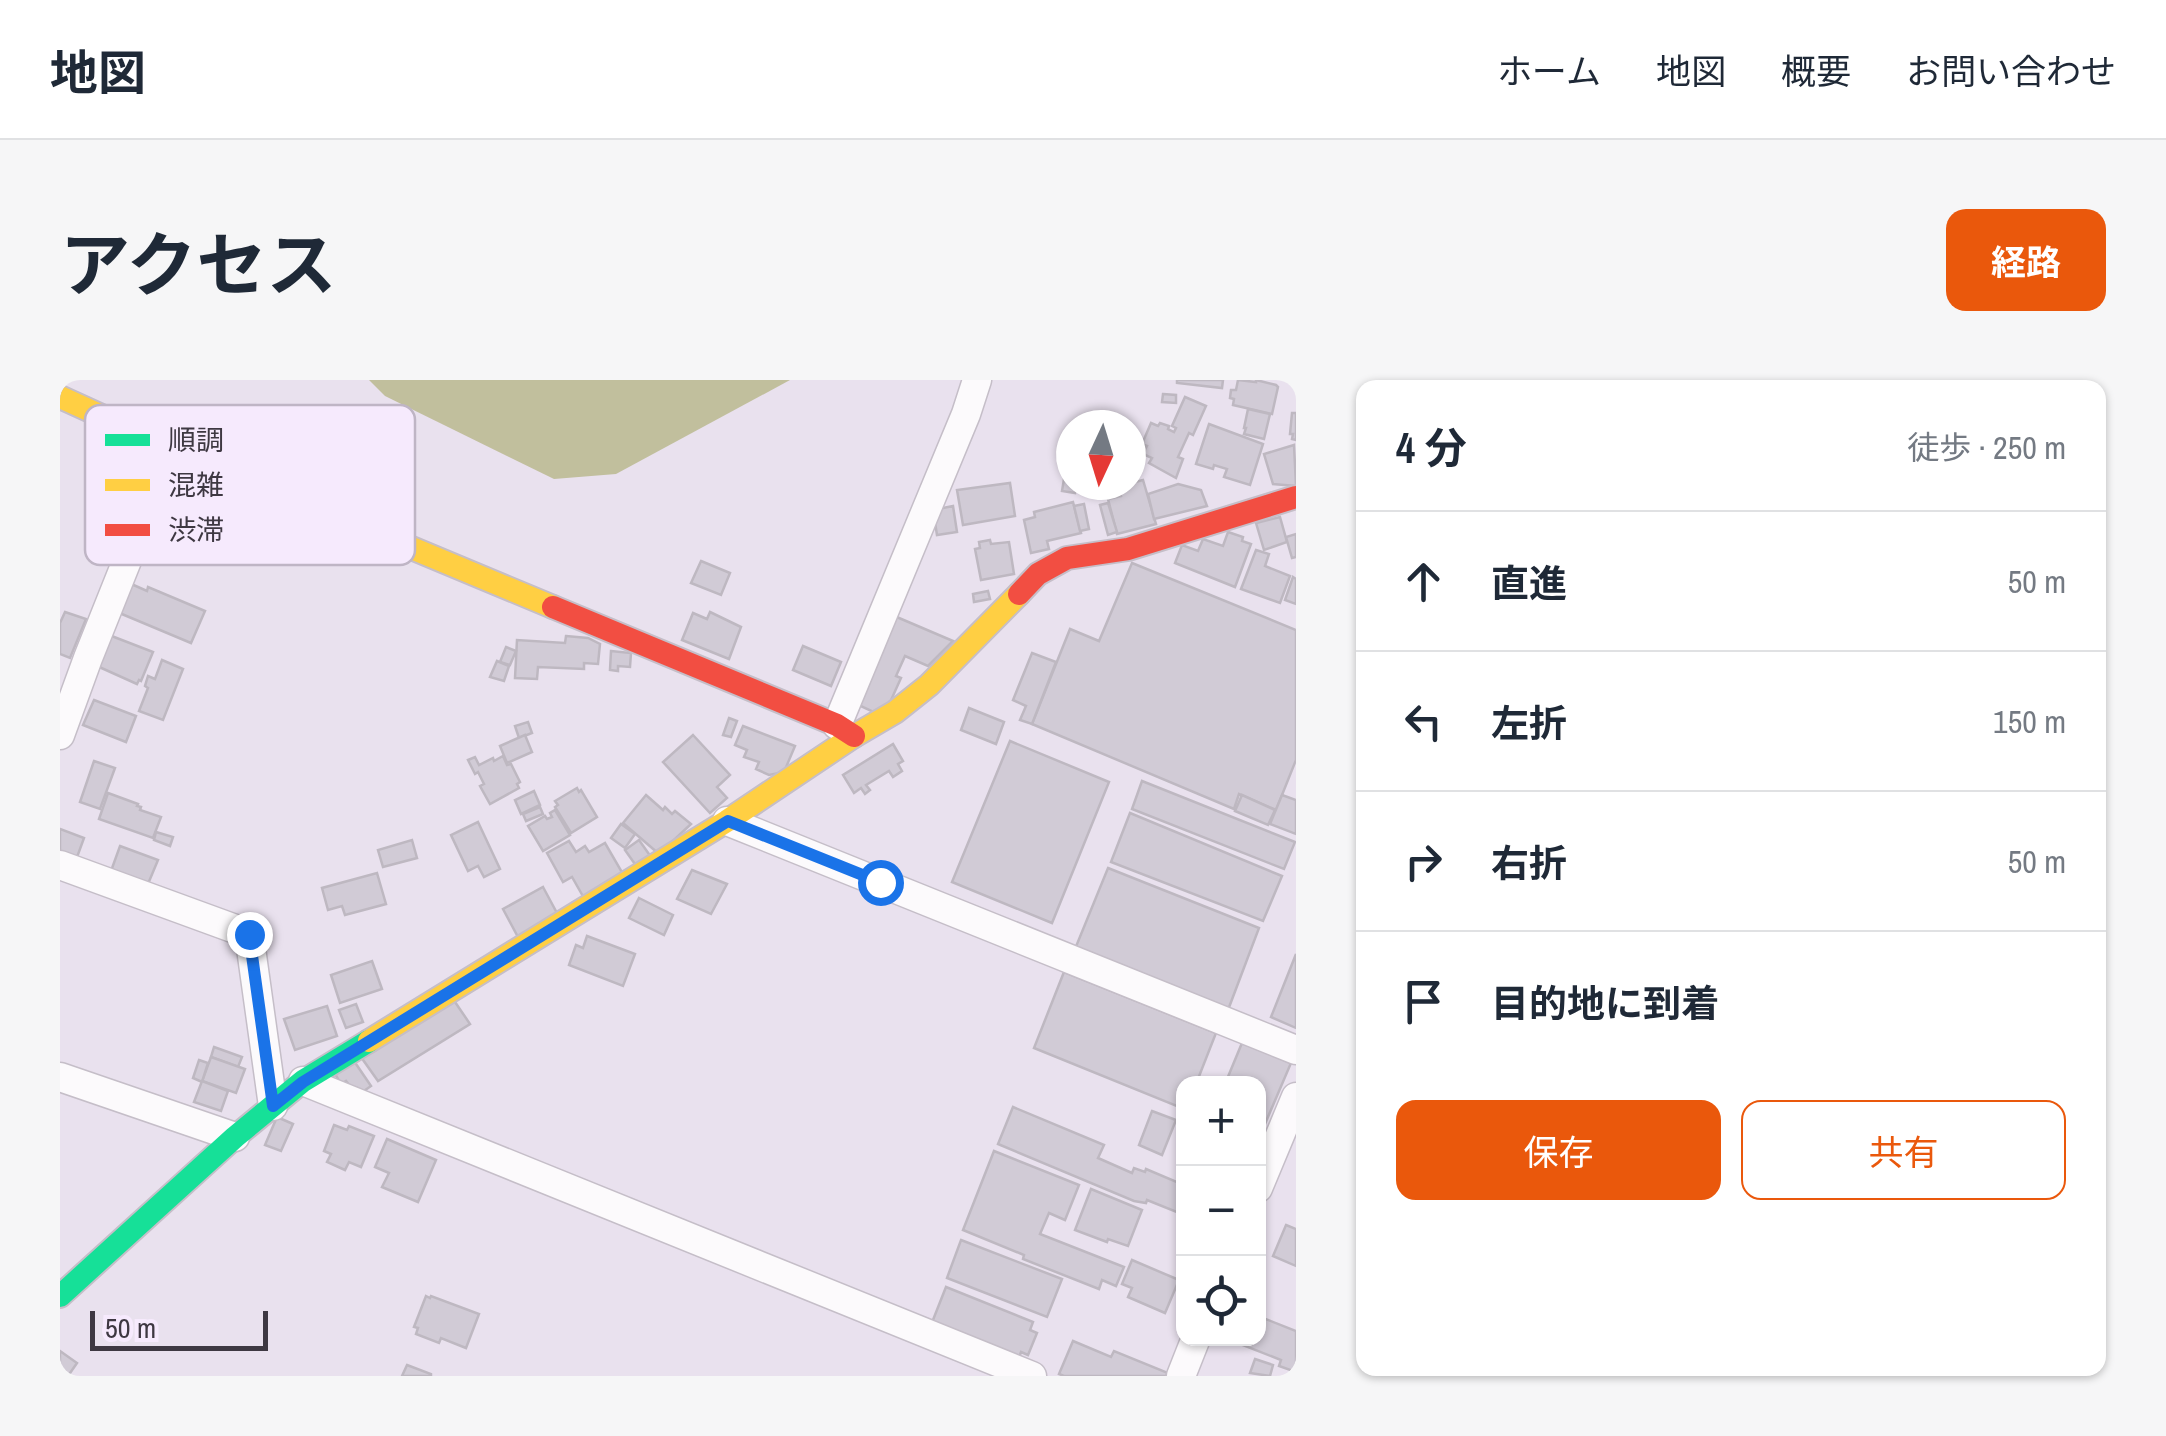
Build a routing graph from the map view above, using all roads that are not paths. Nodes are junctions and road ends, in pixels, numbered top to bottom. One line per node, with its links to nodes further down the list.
1 (977, 380): 7 (street)
2 (60, 397): 3 (street)
3 (85, 408)
4 (1296, 497): 7 (street)
5 (415, 550): 7 (street)
6 (125, 565): 8 (street)
7 (845, 731): 9 (street)
8 (60, 735)
9 (728, 821): 11 (street); 13 (street)
10 (60, 865): 15 (street)
11 (1296, 1050)
12 (60, 1078): 16 (street)
13 (303, 1082): 15 (street); 20 (street)
14 (1296, 1097): 17 (street)
15 (273, 1106): 16 (street)
16 (235, 1137): 18 (street)
17 (1266, 1169)
18 (60, 1296)
19 (1193, 1346): 21 (street)
20 (1032, 1376)
21 (1181, 1376)

